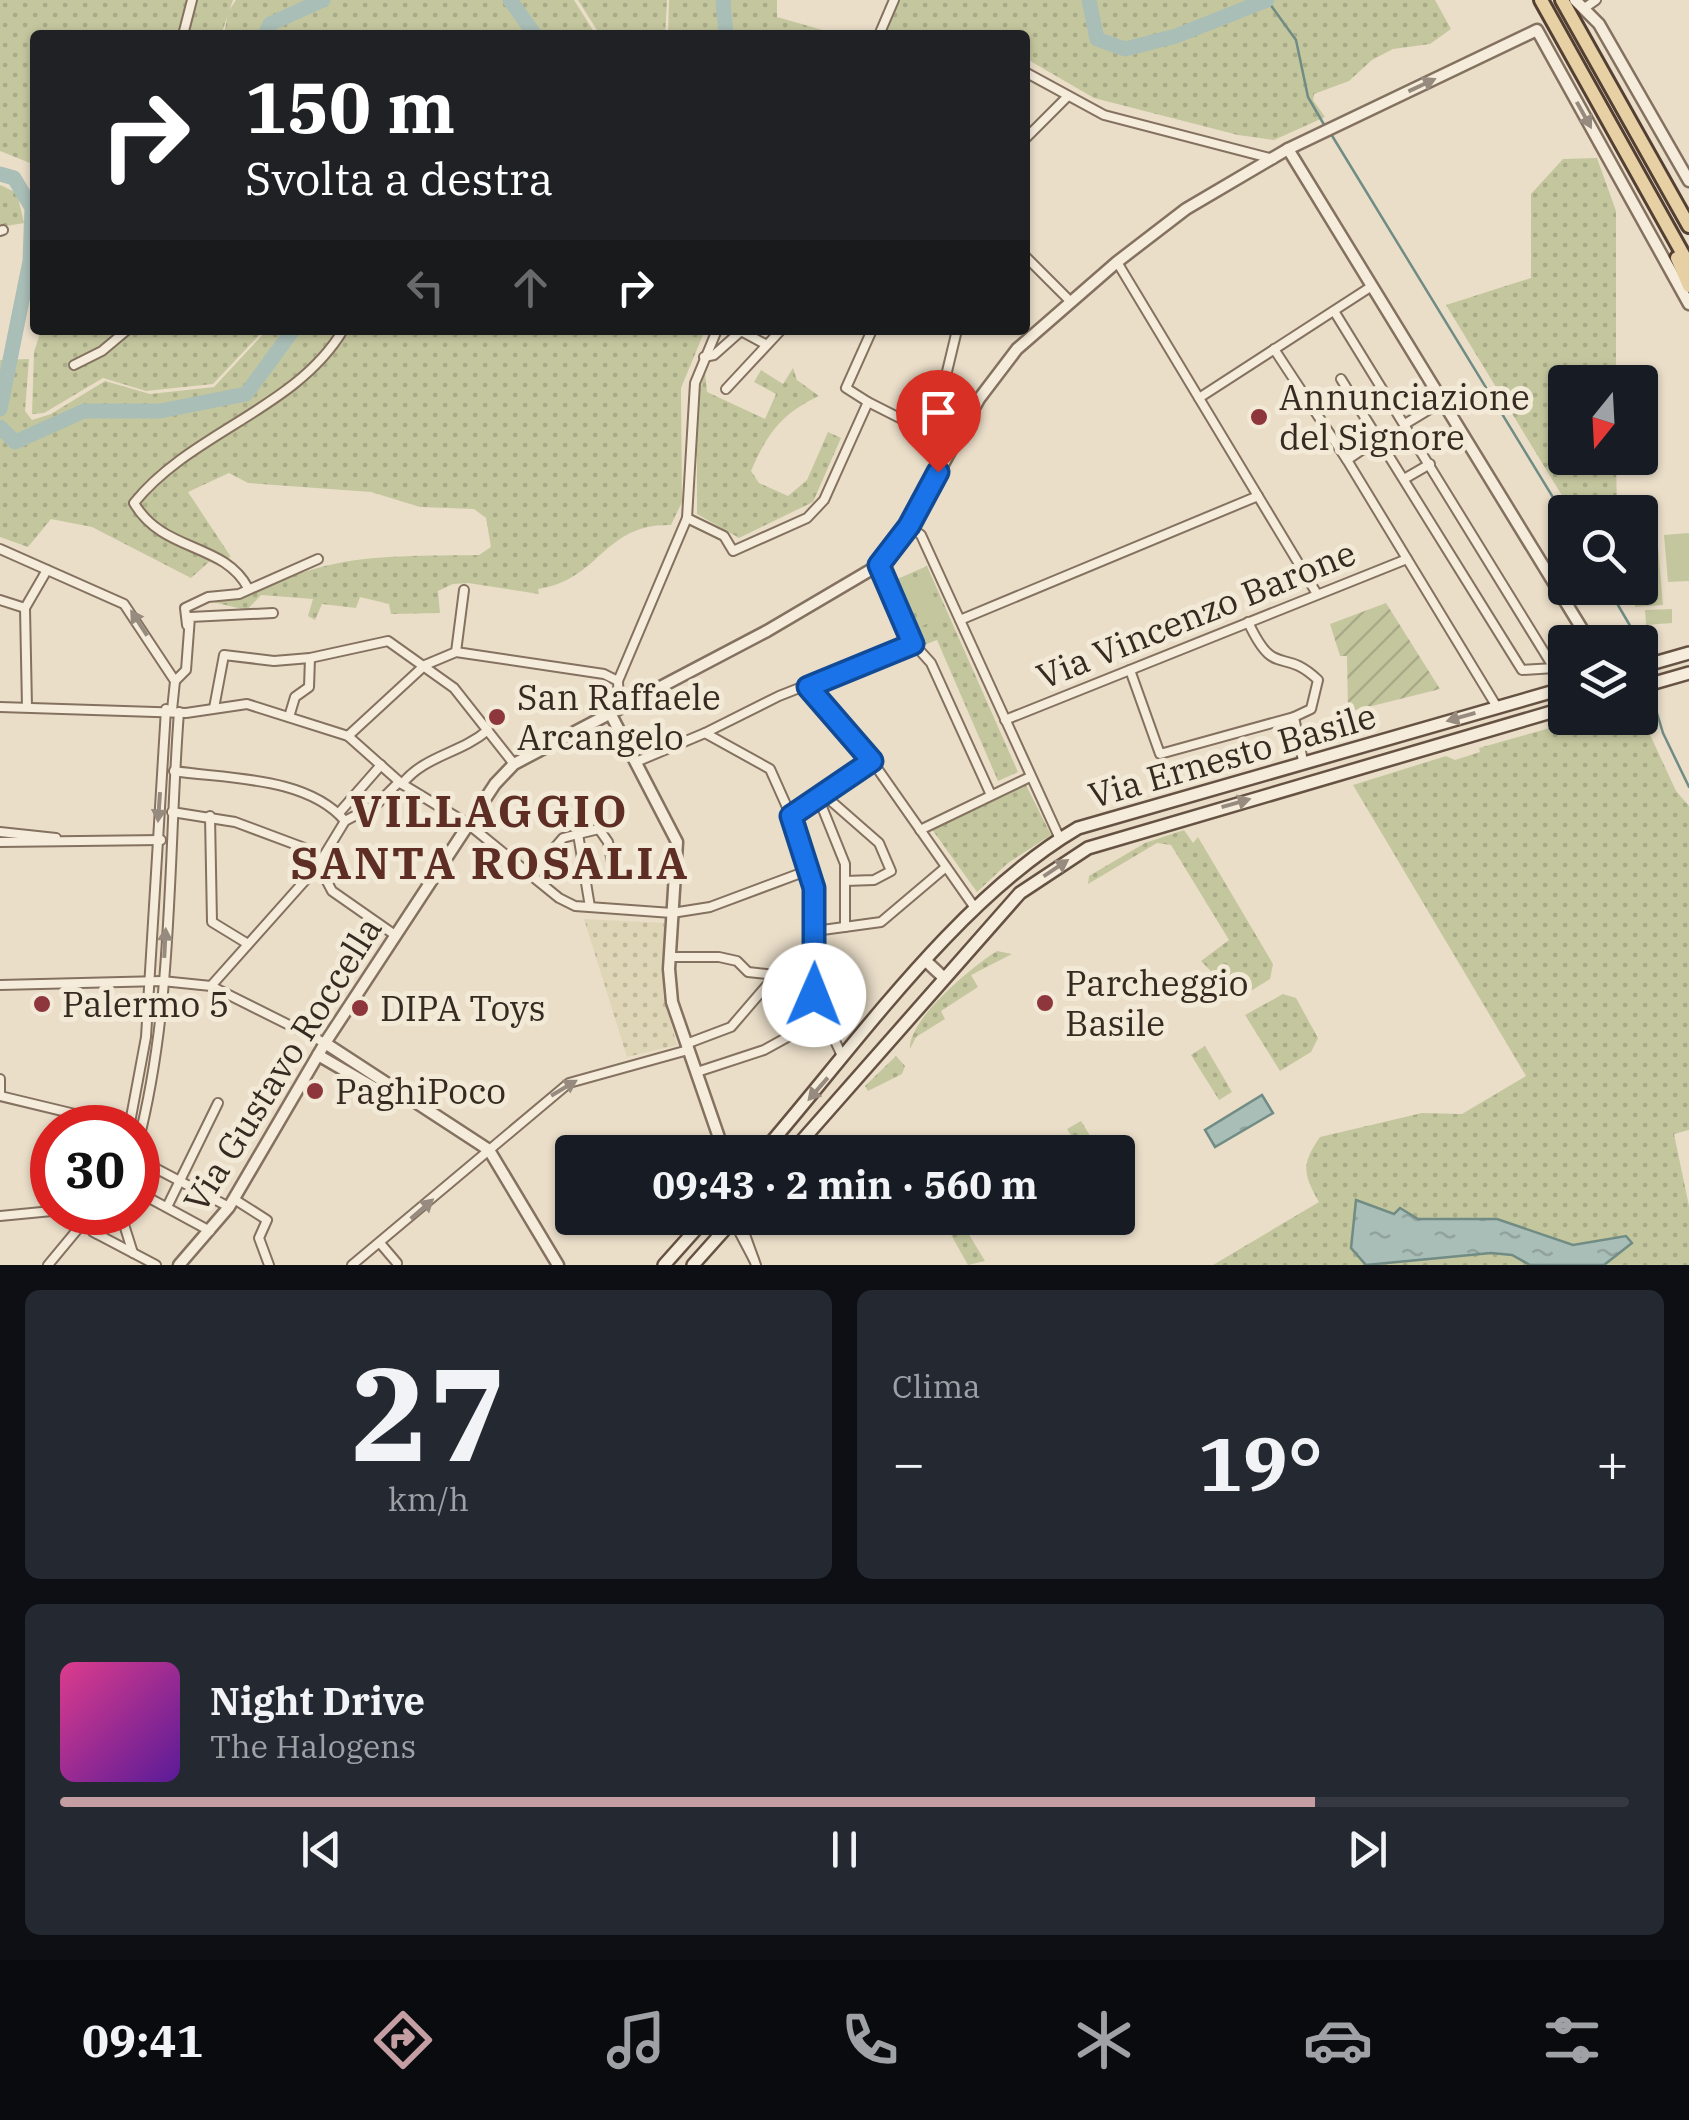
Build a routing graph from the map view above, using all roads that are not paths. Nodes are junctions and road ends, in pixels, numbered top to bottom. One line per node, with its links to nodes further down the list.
1 (192, 0): 7 (street)
2 (894, 0): 8 (street)
3 (1541, 0): 15 (main road)
4 (1562, 0): 16 (main road)
5 (1596, 0): 6 (street)
6 (1581, 4): 14 (street)
7 (184, 30)
8 (880, 30)
9 (1030, 75): 10 (street)
10 (1068, 96): 11 (street); 13 (street)
11 (1030, 134)
12 (1288, 150): 13 (street, Via Gustavo Roccella); 20 (street); 23 (street, Via Gustavo Roccella, one-way to 23)
13 (1273, 159): 18 (street, Via Gustavo Roccella)
14 (1689, 181)
15 (1645, 188): 19 (main road); 21 (main road)
16 (1689, 224)
17 (1030, 261): 22 (street)
18 (1117, 262): 22 (street, Via Gustavo Roccella); 39 (street)
19 (1689, 265)
20 (1372, 286): 24 (street); 40 (street)
21 (1689, 286)
22 (1071, 302): 45 (street, Via Gustavo Roccella)
23 (1689, 304)
24 (1334, 311): 34 (street); 42 (street)
25 (121, 335): 36 (street)
26 (338, 335): 57 (street)
27 (715, 335): 35 (street)
28 (737, 335): 35 (street)
29 (747, 335): 33 (street)
30 (775, 335): 33 (street)
31 (870, 335): 41 (street)
32 (956, 335): 43 (street)
33 (765, 344): 38 (street)
34 (1274, 349): 39 (street); 46 (street)
35 (704, 357): 50 (street)
36 (74, 365)
37 (1341, 380): 44 (street)
38 (726, 389)
39 (1199, 398): 49 (street)
40 (1442, 401): 42 (street); 66 (street)
41 (868, 402): 43 (street); 50 (street)
42 (1405, 424): 47 (street)
43 (921, 428): 45 (street)
44 (1378, 439): 46 (street); 48 (street)
45 (953, 445): 51 (street, Via Gustavo Roccella)
46 (1347, 460): 54 (street)
47 (1430, 464): 48 (street); 70 (street)
48 (1404, 479): 74 (street)
49 (1258, 496): 59 (street); 63 (street)
50 (687, 518): 78 (street)
51 (909, 526): 55 (street, Via Gustavo Roccella); 63 (street)
52 (0, 549): 56 (street)
53 (318, 559): 57 (street)
54 (1407, 559): 59 (street, Via Vincenzo Barone); 82 (street)
55 (879, 565): 67 (street); 86 (street, Via Gustavo Roccella)
56 (47, 570): 61 (street); 77 (street, one-way to 56)
57 (248, 588): 65 (street)
58 (464, 590): 68 (street)
59 (1317, 594): 64 (street, Via Vincenzo Barone)
60 (0, 600): 61 (street)
61 (25, 608): 84 (street)
62 (273, 614): 65 (street)
63 (960, 620): 91 (street)
64 (1248, 622): 75 (street, Via Vincenzo Barone); 90 (street)
65 (187, 625): 77 (street)
66 (1580, 625)
67 (913, 644): 80 (street); 106 (street)
68 (456, 652): 73 (street); 78 (street)
69 (1685, 653): 72 (main road)
70 (1548, 657)
71 (310, 658): 73 (street); 85 (street); 89 (street)
72 (1658, 661)
73 (425, 665): 93 (street); 95 (street)
74 (1548, 668)
75 (1130, 670): 90 (street); 91 (street, Via Vincenzo Barone)
76 (1689, 674): 79 (main road)
77 (175, 681): 87 (street)
78 (618, 681): 86 (street)
79 (1658, 682)
80 (808, 687): 94 (street); 97 (street)
81 (1548, 692): 82 (main road, Via Ernesto Basile)
82 (1497, 707): 92 (main road, Via Ernesto Basile, one-way to 92)
83 (0, 708): 84 (street)
84 (27, 708): 87 (street)
85 (214, 708): 87 (street); 89 (street)
86 (614, 708): 98 (street); 100 (street, Via Gustavo Roccella)
87 (172, 711): 102 (street); 117 (street, one-way to 117)
88 (1548, 713): 96 (main road, Via Ernesto Basile)
89 (289, 717): 95 (street)
90 (1294, 718): 99 (street)
91 (1005, 720): 103 (street)
92 (1424, 728): 96 (street, Via Ernesto Basile); 99 (main road, Via Ernesto Basile)
93 (488, 730): 100 (street); 104 (street)
94 (706, 733): 98 (street); 109 (street)
95 (348, 736): 101 (street)
96 (1430, 747): 136 (main road, Via Ernesto Basile, one-way to 96)
97 (872, 761): 105 (street); 112 (street)
98 (636, 762): 128 (street)
99 (1303, 762): 116 (main road, Via Ernesto Basile)
100 (514, 764): 111 (street, Via Gustavo Roccella)
101 (381, 765): 104 (street); 110 (street)
102 (174, 772): 107 (street); 110 (street)
103 (1030, 777): 106 (street); 116 (street)
104 (401, 783): 110 (street); 111 (street)
105 (821, 795): 109 (street); 125 (street); 125 (street)
106 (991, 795): 112 (street)
107 (172, 812): 108 (street); 118 (street)
108 (210, 816): 121 (street); 132 (street)
109 (791, 816): 123 (street)
110 (342, 817): 121 (street)
111 (468, 824): 124 (street); 131 (street, Via Gustavo Roccella)
112 (920, 830): 122 (street)
113 (0, 832): 115 (street)
114 (578, 834): 120 (street); 124 (street); 126 (street)
115 (60, 839): 117 (street); 119 (street)
116 (1060, 839): 127 (main road, Via Ernesto Basile)
117 (157, 840): 118 (street); 139 (street)
118 (171, 841): 138 (street, one-way to 118)
119 (0, 842)
120 (612, 862)
121 (317, 867): 131 (street); 132 (street)
122 (946, 867): 127 (street); 129 (street)
123 (809, 870): 128 (street); 130 (street)
124 (532, 874): 126 (street)
125 (845, 881): 129 (street)
126 (590, 907): 128 (street)
127 (975, 908): 134 (main road, Via Ernesto Basile)
128 (672, 912): 133 (street)
129 (845, 927): 130 (street)
130 (815, 931): 137 (street)
131 (395, 935): 143 (street, Via Gustavo Roccella)
132 (248, 944): 141 (street)
133 (670, 957): 135 (street); 144 (street)
134 (926, 962): 136 (street); 146 (main road, Via Ernesto Basile)
135 (775, 976): 137 (street); 144 (street)
136 (943, 976): 157 (main road, Via Ernesto Basile)
137 (814, 979): 142 (street)
138 (162, 982): 139 (street); 141 (street); 154 (street)
139 (149, 984): 140 (street); 153 (street)
140 (0, 985)
141 (211, 986): 143 (street)
142 (824, 1017): 146 (street); 147 (street)
143 (325, 1043): 145 (street, Via Gustavo Roccella); 149 (street)
144 (687, 1047): 147 (street); 158 (street, one-way to 144)
145 (318, 1055): 149 (street); 162 (street, Via Gustavo Roccella)
146 (844, 1059): 156 (main road, Via Ernesto Basile, one-way to 156)
147 (697, 1072): 155 (street)
148 (0, 1078): 150 (street)
149 (403, 1093): 158 (street)
150 (0, 1096): 152 (street)
151 (218, 1103): 160 (street)
152 (38, 1105)
153 (137, 1105)
154 (141, 1105)
155 (718, 1135)
156 (777, 1135)
157 (807, 1135)
158 (489, 1150): 173 (street, one-way to 158); 183 (street)
159 (160, 1170): 160 (street)
160 (180, 1180): 162 (street); 163 (street)
161 (160, 1203): 163 (street)
162 (232, 1203): 166 (street, Via Gustavo Roccella); 181 (street)
163 (167, 1207): 166 (street)
164 (30, 1213): 165 (street)
165 (0, 1216)
166 (210, 1231): 180 (street, Via Gustavo Roccella)
167 (75, 1235): 177 (street)
168 (98, 1235): 174 (street)
169 (127, 1235): 174 (street)
170 (691, 1235): 184 (main road)
171 (720, 1235): 185 (main road)
172 (743, 1235): 175 (street)
173 (380, 1243): 176 (street); 182 (street)
174 (133, 1253): 178 (street); 179 (street)
175 (754, 1259)
176 (396, 1262)
177 (48, 1265)
178 (128, 1265)
179 (156, 1265)
180 (179, 1265)
181 (269, 1265)
182 (352, 1265)
183 (558, 1265)
184 (664, 1265)
185 (693, 1265)

